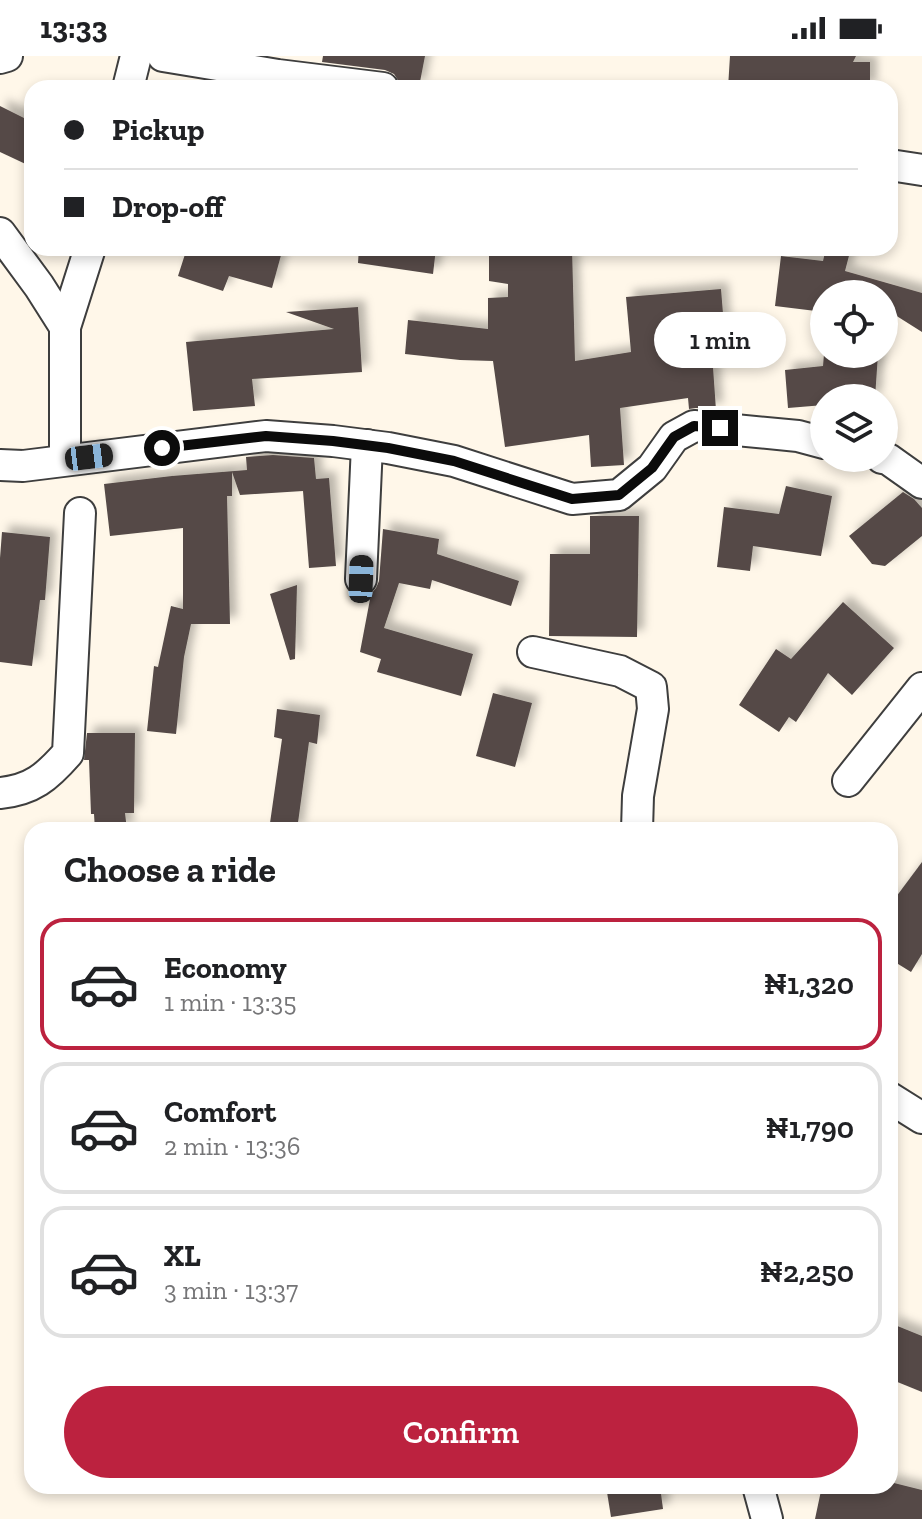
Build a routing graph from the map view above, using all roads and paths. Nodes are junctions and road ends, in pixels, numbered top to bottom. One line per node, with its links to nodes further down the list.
1 (7, 56): 4 (street)
2 (136, 56): 5 (street)
3 (163, 56): 6 (street)
4 (0, 58)
5 (130, 80)
6 (318, 80)
7 (898, 166): 8 (street)
8 (922, 170)
9 (0, 233): 11 (street)
10 (87, 256): 11 (street)
11 (65, 327): 14 (street)
12 (810, 439): 13 (street)
13 (367, 445): 14 (street); 19 (street)
14 (65, 460): 15 (street)
15 (0, 465)
16 (898, 466): 17 (street)
17 (922, 483)
18 (80, 513): 23 (street)
19 (361, 579)
20 (533, 652): 24 (street)
21 (922, 688): 22 (street)
22 (848, 781)
23 (0, 793)
24 (637, 822)
25 (898, 1103): 26 (street)
26 (922, 1118)
27 (760, 1494): 28 (street)
28 (767, 1519)

